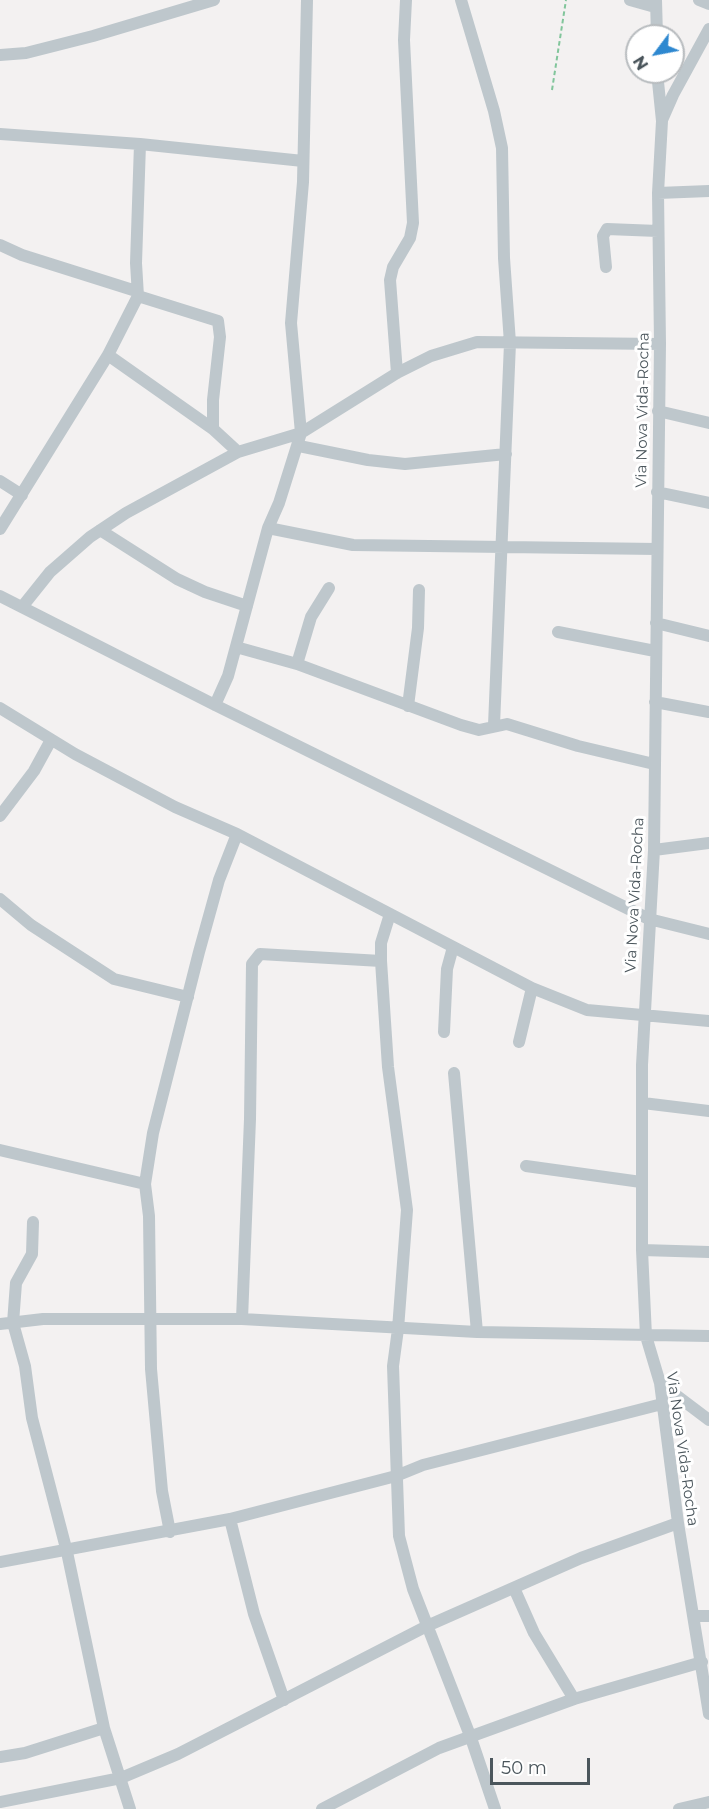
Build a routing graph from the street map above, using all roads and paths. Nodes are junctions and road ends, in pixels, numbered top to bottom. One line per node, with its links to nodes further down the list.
1 (214, 0): 12 (street)
2 (307, 0): 18 (street)
3 (405, 0): 28 (street)
4 (461, 0): 25 (street)
5 (566, 0): 14 (path)
6 (630, 0): 8 (street)
7 (699, 0): 9 (street)
8 (656, 3): 10 (street)
9 (709, 4)
10 (657, 24)
11 (709, 29): 15 (street)
12 (0, 55)
13 (658, 84): 15 (street, Via Nova Vida-Rocha)
14 (552, 90)
15 (662, 121): 20 (street, Via Nova Vida-Rocha)
16 (0, 134): 17 (street)
17 (140, 144): 18 (street); 24 (street)
18 (303, 161): 32 (street)
19 (709, 191): 20 (street)
20 (658, 193): 21 (street, Via Nova Vida-Rocha)
21 (658, 231): 23 (street); 26 (street, Via Nova Vida-Rocha)
22 (0, 245): 24 (street)
23 (606, 267)
24 (137, 293): 27 (street); 31 (street)
25 (510, 343): 26 (street); 28 (street); 35 (street)
26 (660, 344): 29 (street, Via Nova Vida-Rocha)
27 (108, 355): 31 (street); 38 (street)
28 (397, 373): 32 (street)
29 (658, 411): 30 (street); 37 (street, Via Nova Vida-Rocha)
30 (709, 423)
31 (213, 429): 34 (street)
32 (301, 433): 33 (street); 34 (street)
33 (299, 446): 35 (street); 40 (street)
34 (238, 452): 42 (street)
35 (506, 454): 43 (street)
36 (0, 481): 38 (street)
37 (657, 492): 39 (street); 44 (street, Via Nova Vida-Rocha)
38 (22, 495): 41 (street)
39 (709, 503)
40 (268, 528): 43 (street); 48 (street)
41 (0, 529)
42 (100, 530): 48 (street); 49 (street)
43 (502, 549): 44 (street); 61 (street)
44 (657, 549): 50 (street, Via Nova Vida-Rocha)
45 (329, 588): 55 (street)
46 (419, 590): 58 (street)
47 (0, 596): 49 (street)
48 (247, 606): 53 (street)
49 (22, 607): 57 (street)
50 (656, 623): 52 (street); 54 (street, Via Nova Vida-Rocha)
51 (558, 632): 54 (street)
52 (709, 636)
53 (236, 647): 55 (street); 57 (street)
54 (655, 651): 56 (street, Via Nova Vida-Rocha)
55 (297, 664): 58 (street)
56 (655, 702): 60 (street); 63 (street, Via Nova Vida-Rocha)
57 (215, 705): 70 (street)
58 (408, 706): 61 (street)
59 (0, 708): 62 (street)
60 (709, 712)
61 (494, 725): 63 (street)
62 (51, 740): 64 (street); 65 (street)
63 (654, 764): 67 (street, Via Nova Vida-Rocha)
64 (0, 816)
65 (237, 834): 69 (street); 75 (street)
66 (709, 843): 67 (street)
67 (654, 850): 70 (street, Via Nova Vida-Rocha)
68 (0, 899): 75 (street)
69 (390, 914): 72 (street); 73 (street)
70 (649, 919): 71 (street); 76 (street, Via Nova Vida-Rocha)
71 (709, 934)
72 (453, 947): 74 (street); 78 (street)
73 (381, 961): 90 (street); 94 (street)
74 (532, 988): 76 (street); 79 (street)
75 (188, 997): 86 (street)
76 (644, 1016): 77 (street); 81 (street, Via Nova Vida-Rocha)
77 (709, 1021)
78 (444, 1032)
79 (519, 1042)
80 (453, 1073): 95 (street)
81 (643, 1103): 82 (street); 85 (street, Via Nova Vida-Rocha)
82 (709, 1111)
83 (0, 1150): 86 (street)
84 (526, 1166): 85 (street)
85 (641, 1182): 88 (street, Via Nova Vida-Rocha)
86 (145, 1184): 91 (street)
87 (33, 1222): 92 (street)
88 (642, 1250): 89 (street); 96 (street, Via Nova Vida-Rocha)
89 (709, 1252)
90 (242, 1319): 91 (street); 94 (street)
91 (151, 1321): 92 (street); 104 (street)
92 (13, 1323): 93 (street); 105 (street)
93 (0, 1324)
94 (398, 1329): 95 (street); 101 (street)
95 (477, 1332): 96 (street)
96 (646, 1336): 97 (street); 98 (street, Via Nova Vida-Rocha)
97 (709, 1336)
98 (660, 1383): 99 (street, Via Nova Vida-Rocha); 100 (street)
99 (662, 1404): 101 (street); 103 (street, Via Nova Vida-Rocha)
100 (709, 1420)
101 (396, 1476): 102 (street); 110 (street)
102 (230, 1519): 104 (street); 113 (street)
103 (678, 1522): 107 (street); 108 (street, Via Nova Vida-Rocha)
104 (170, 1532): 105 (street)
105 (67, 1552): 106 (street); 115 (street)
106 (0, 1563)
107 (514, 1588): 110 (street); 112 (street)
108 (694, 1616): 109 (street); 111 (street, Via Nova Vida-Rocha)
109 (709, 1616)
110 (426, 1626): 113 (street); 116 (street)
111 (702, 1662): 112 (street); 114 (street, Via Nova Vida-Rocha)
112 (574, 1699): 116 (street)
113 (284, 1700): 118 (street)
114 (709, 1714)
115 (104, 1728): 117 (street); 118 (street)
116 (471, 1738): 122 (street); 123 (street)
117 (0, 1757)
118 (121, 1778): 119 (street); 121 (street)
119 (0, 1802)
120 (709, 1802): 124 (street)
121 (130, 1809)
122 (322, 1809)
123 (495, 1809)
124 (679, 1809)

